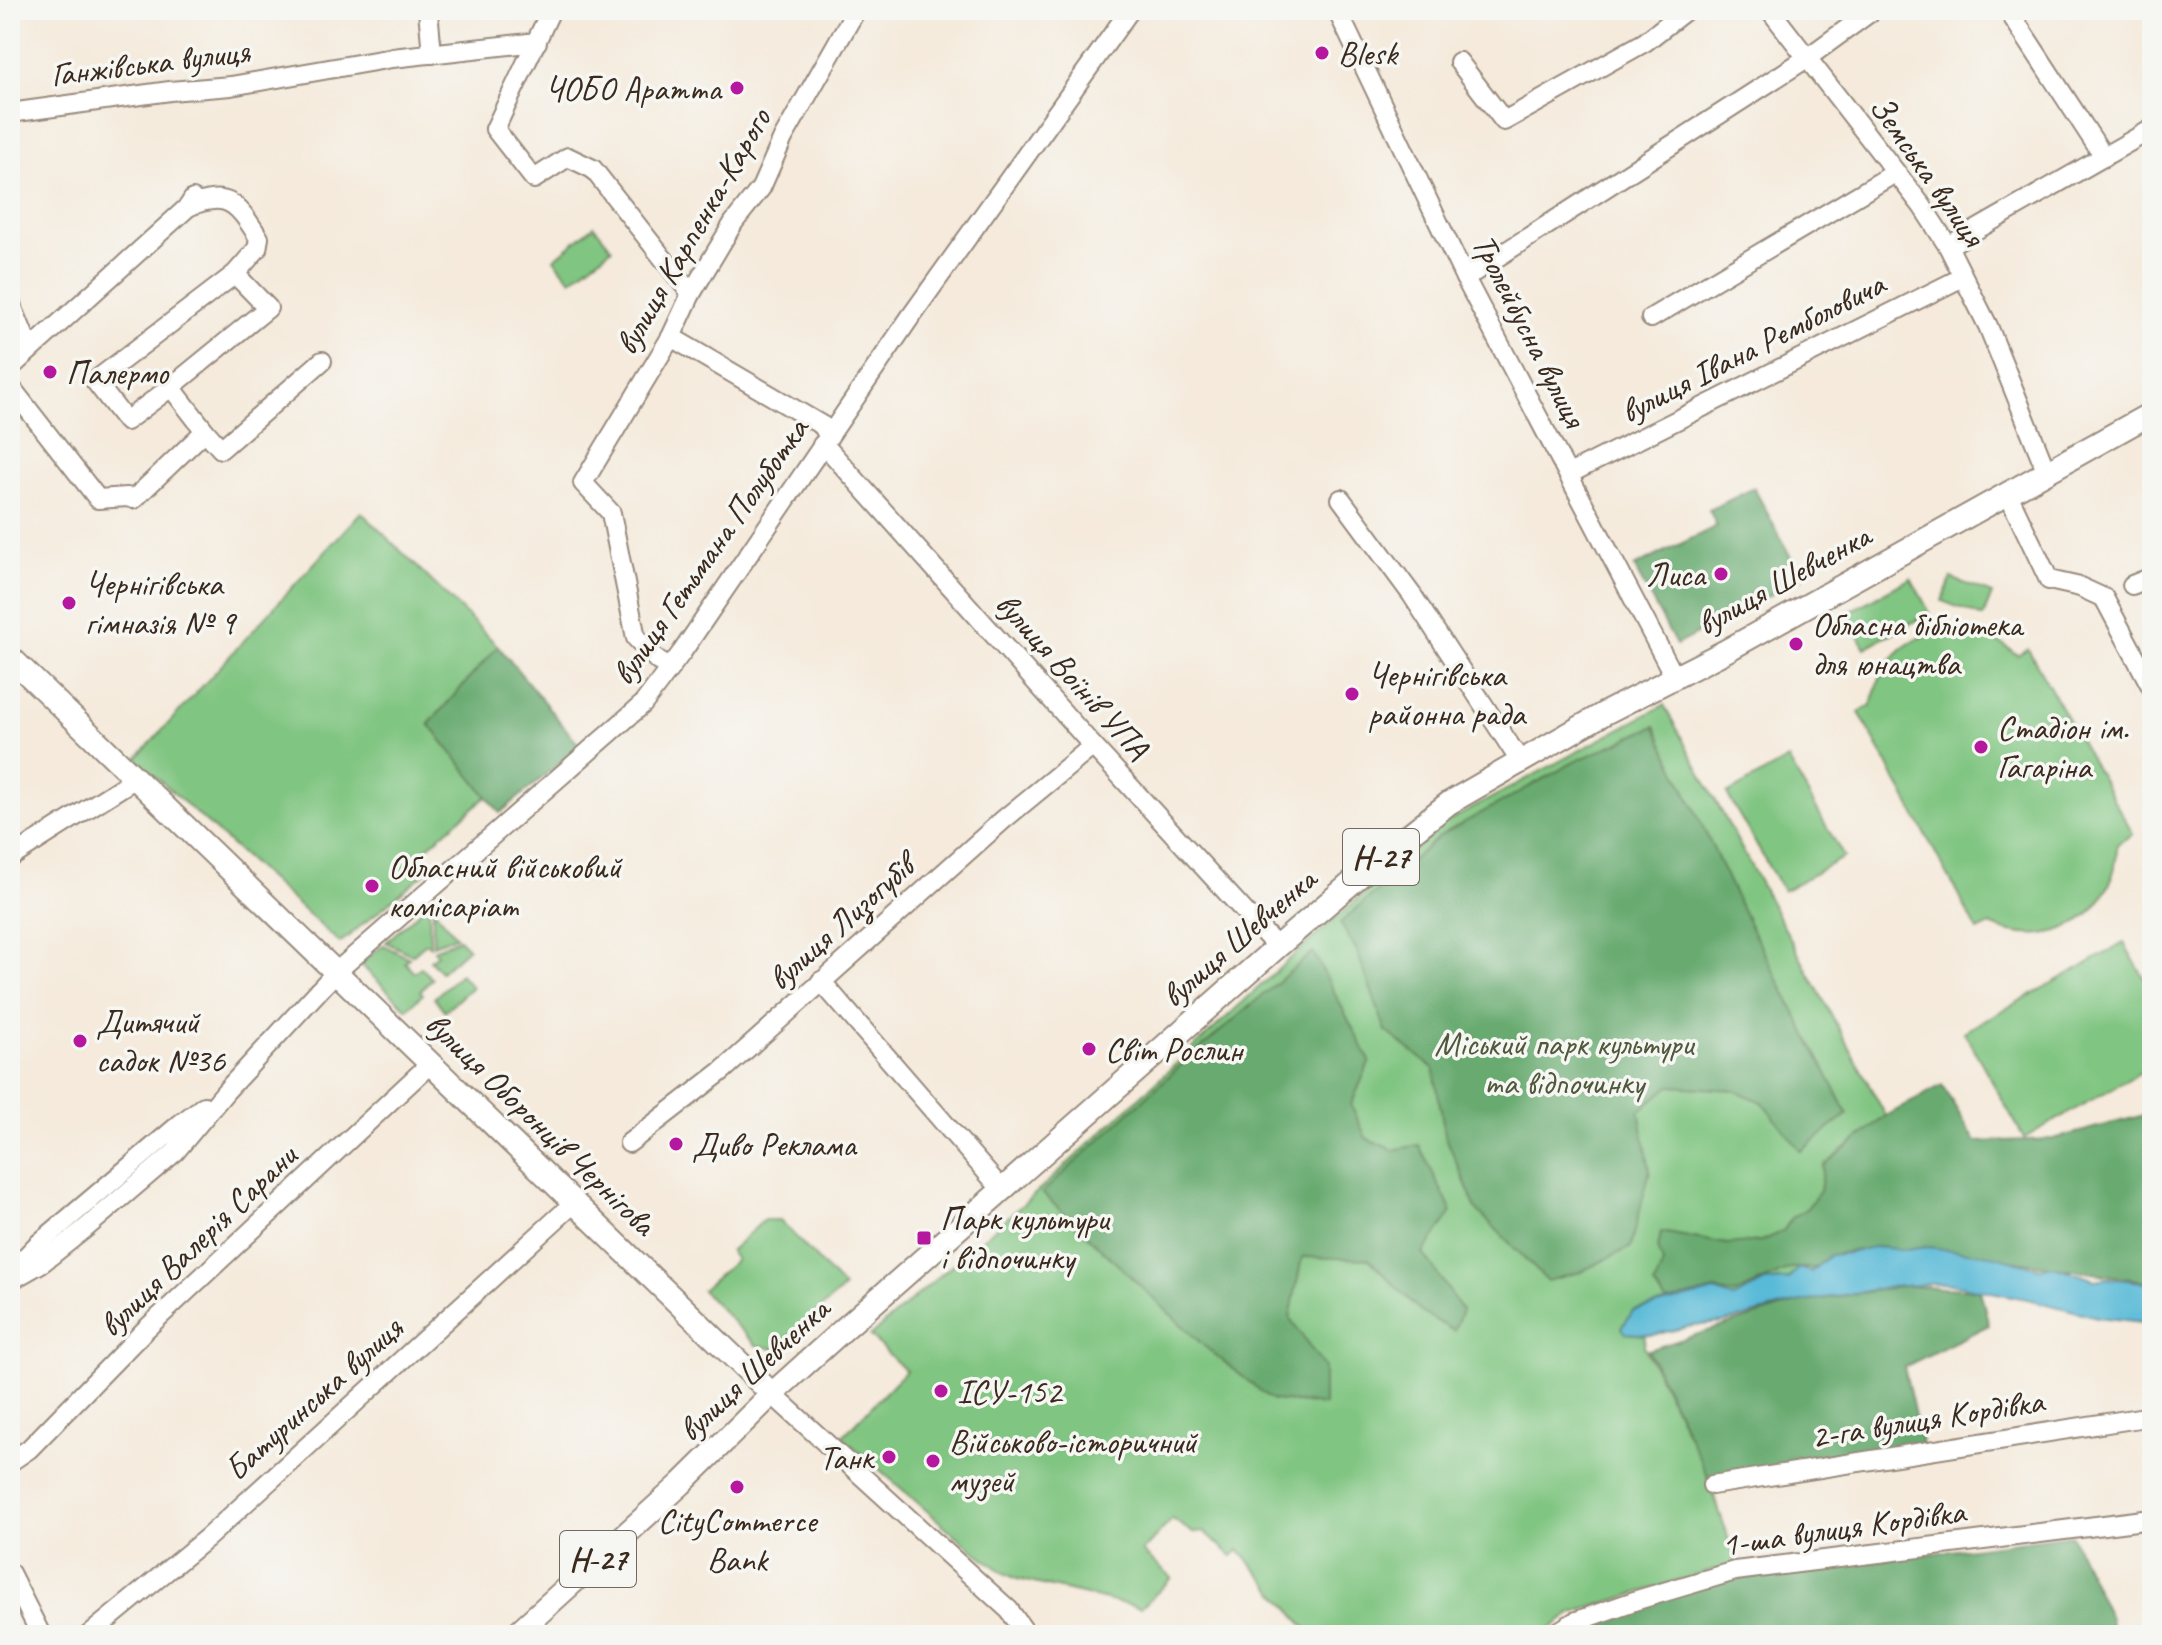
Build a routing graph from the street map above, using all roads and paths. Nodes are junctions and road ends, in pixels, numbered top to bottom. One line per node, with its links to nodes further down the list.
1 (428, 10): 11 (street)
2 (551, 10): 10 (street)
3 (856, 10): 22 (street, вулиця Карпенка-Карого)
4 (1130, 10): 33 (street, вулиця Гетьмана Полуботка)
5 (1337, 10): 21 (street, Тролейбусна вулиця)
6 (1686, 10): 13 (street)
7 (1770, 10): 12 (street, Земська вулиця)
8 (1873, 10): 12 (street)
9 (2008, 10): 16 (street)
10 (537, 42): 11 (street, Ганжівська вулиця); 22 (street)
11 (432, 54): 14 (street, Ганжівська вулиця)
12 (1807, 58): 17 (street, Земська вулиця); 21 (street)
13 (1459, 62)
14 (10, 113)
15 (2152, 129): 16 (street)
16 (2104, 157): 18 (street)
17 (1895, 173): 18 (street, Земська вулиця); 24 (street)
18 (1948, 246): 20 (street, Земська вулиця)
19 (235, 274): 26 (street); 30 (street); 30 (street)
20 (1963, 277): 34 (street, Земська вулиця); 35 (street, вулиця Івана Ремболовича)
21 (1465, 278): 35 (street, Тролейбусна вулиця)
22 (691, 294): 25 (street, вулиця Карпенка-Карого)
23 (10, 301): 26 (street)
24 (1651, 318)
25 (671, 337): 33 (street, вулиця Воїнів УПА); 41 (street, вулиця Карпенка-Карого)
26 (30, 350): 28 (street)
27 (322, 361): 32 (street)
28 (10, 368)
29 (10, 386): 32 (street)
30 (171, 387): 32 (street)
31 (2152, 413): 34 (main road, вулиця Шевченка / Н-27)
32 (205, 431)
33 (825, 441): 41 (street, вулиця Гетьмана Полуботка); 44 (street, вулиця Воїнів УПА)
34 (2046, 470): 36 (main road, вулиця Шевченка / Н-27)
35 (1569, 474): 42 (street, Тролейбусна вулиця)
36 (2007, 492): 42 (main road, вулиця Шевченка / Н-27); 43 (street)
37 (1341, 499): 45 (street)
38 (2152, 577): 39 (street)
39 (2132, 585)
40 (10, 657): 46 (main road, вулиця Оборонців Чернігова)
41 (670, 668): 49 (street, вулиця Гетьмана Полуботка)
42 (1674, 676): 45 (main road, вулиця Шевченка / Н-27)
43 (2152, 688)
44 (1093, 746): 48 (street, вулиця Воїнів УПА); 50 (street, вулиця Лизогубів)
45 (1520, 761): 48 (main road, вулиця Шевченка / Н-27)
46 (136, 778): 47 (street); 49 (main road, вулиця Оборонців Чернігова)
47 (10, 858)
48 (1277, 947): 54 (main road, вулиця Шевченка / Н-27)
49 (336, 972): 51 (main road, вулиця Оборонців Чернігова); 52 (street, вулиця Гетьмана Полуботка)
50 (821, 981): 53 (street, вулиця Лизогубів); 54 (street)
51 (430, 1064): 55 (main road, вулиця Оборонців Чернігова); 60 (street, вулиця Валерія Сарани)
52 (226, 1091): 56 (street, вулиця Гетьмана Полуботка); 57 (street, вулиця Гетьмана Полуботка)
53 (629, 1143)
54 (1003, 1191): 58 (main road, вулиця Шевченка / Н-27)
55 (575, 1202): 58 (main road, вулиця Оборонців Чернігова); 65 (street, Батуринська вулиця)
56 (10, 1273)
57 (10, 1281)
58 (772, 1394): 66 (main road, вулиця Шевченка / Н-27); 67 (street, вулиця Оборонців Чернігова)
59 (2152, 1416): 61 (street, 2-га вулиця Кордівка)
60 (10, 1462)
61 (1712, 1485)
62 (2152, 1519): 68 (street, 1-ша вулиця Кордівка)
63 (10, 1573): 64 (street)
64 (41, 1635)
65 (89, 1635)
66 (515, 1635)
67 (1027, 1635)
68 (1553, 1635)

